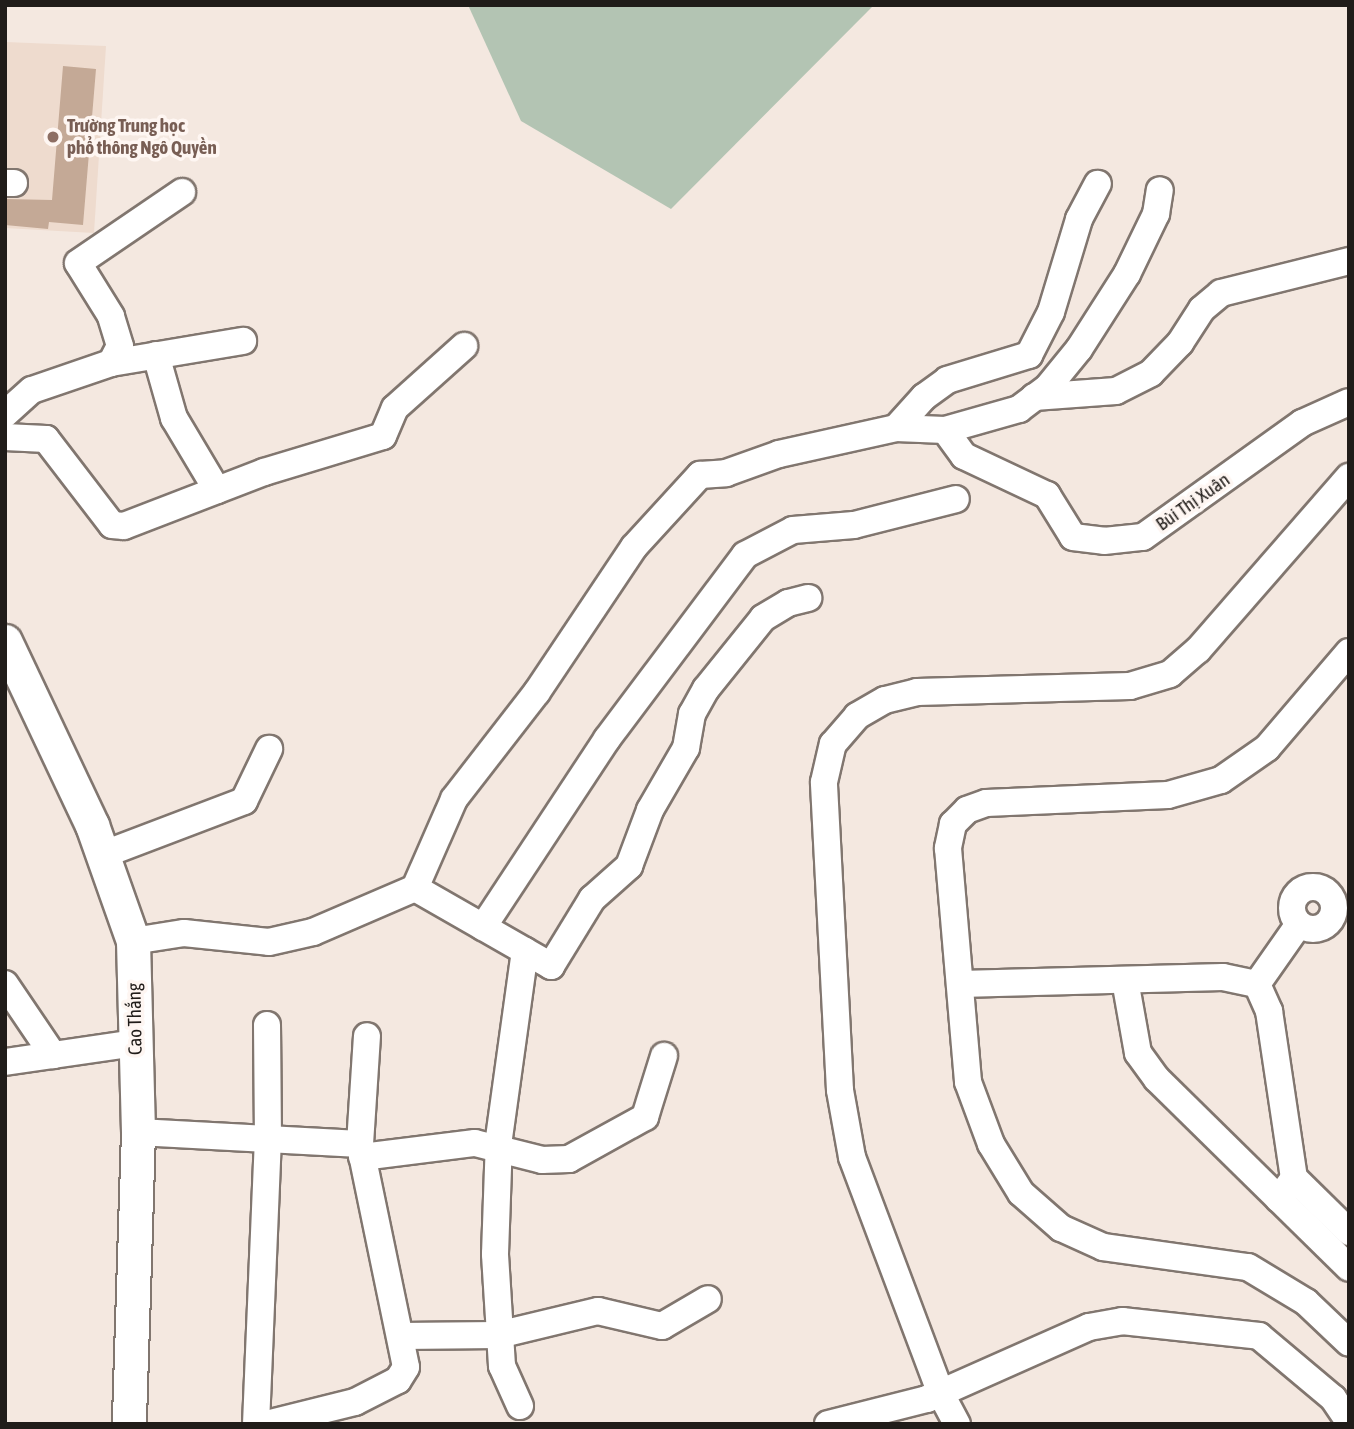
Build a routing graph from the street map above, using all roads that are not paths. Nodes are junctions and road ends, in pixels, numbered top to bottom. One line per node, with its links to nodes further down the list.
1 (1098, 184): 12 (street)
2 (1160, 190): 9 (street)
3 (182, 192): 8 (street)
4 (1349, 261): 9 (street)
5 (243, 341): 7 (street)
6 (464, 346): 16 (street)
7 (156, 355): 8 (street); 16 (street)
8 (111, 363): 11 (street)
9 (1034, 397): 13 (street)
10 (1349, 402): 13 (street, Bùi Thị Xuân)
11 (5, 414)
12 (896, 428): 13 (street); 23 (street)
13 (946, 430)
14 (5, 437): 16 (street)
15 (1349, 477): 49 (street)
16 (217, 490)
17 (956, 499): 25 (street)
18 (808, 598): 27 (street)
19 (5, 641): 22 (main road, Cao Thắng)
20 (1349, 652): 30 (street)
21 (269, 749): 22 (street)
22 (102, 855): 26 (main road, Cao Thắng)
23 (415, 888): 25 (street); 26 (street)
24 (1299, 924): 31 (street)
25 (483, 927): 27 (street)
26 (133, 941): 34 (main road, Cao Thắng)
27 (525, 951): 40 (street)
28 (1125, 980): 30 (street); 31 (street); 42 (street)
29 (5, 984): 35 (street)
30 (960, 984): 48 (street)
31 (1257, 984): 42 (street)
32 (267, 1025): 39 (street)
33 (367, 1036): 41 (street)
34 (135, 1042): 35 (street); 38 (main road, Cao Thắng)
35 (53, 1055): 37 (street)
36 (664, 1056): 40 (street)
37 (6, 1065)
38 (138, 1132): 39 (street); 52 (main road, Cao Thắng)
39 (268, 1139): 41 (street); 53 (street)
40 (501, 1146): 41 (street); 46 (street)
41 (361, 1150): 47 (street)
42 (1287, 1189): 43 (street); 44 (street)
43 (1349, 1232)
44 (1349, 1268)
45 (708, 1299): 46 (street)
46 (498, 1335): 47 (street); 50 (street)
47 (401, 1336): 54 (street)
48 (1349, 1343)
49 (941, 1394): 51 (street); 55 (street); 56 (street)
50 (520, 1406)
51 (1349, 1422)
52 (129, 1424)
53 (256, 1424)
54 (266, 1424)
55 (828, 1424)
56 (957, 1424)

